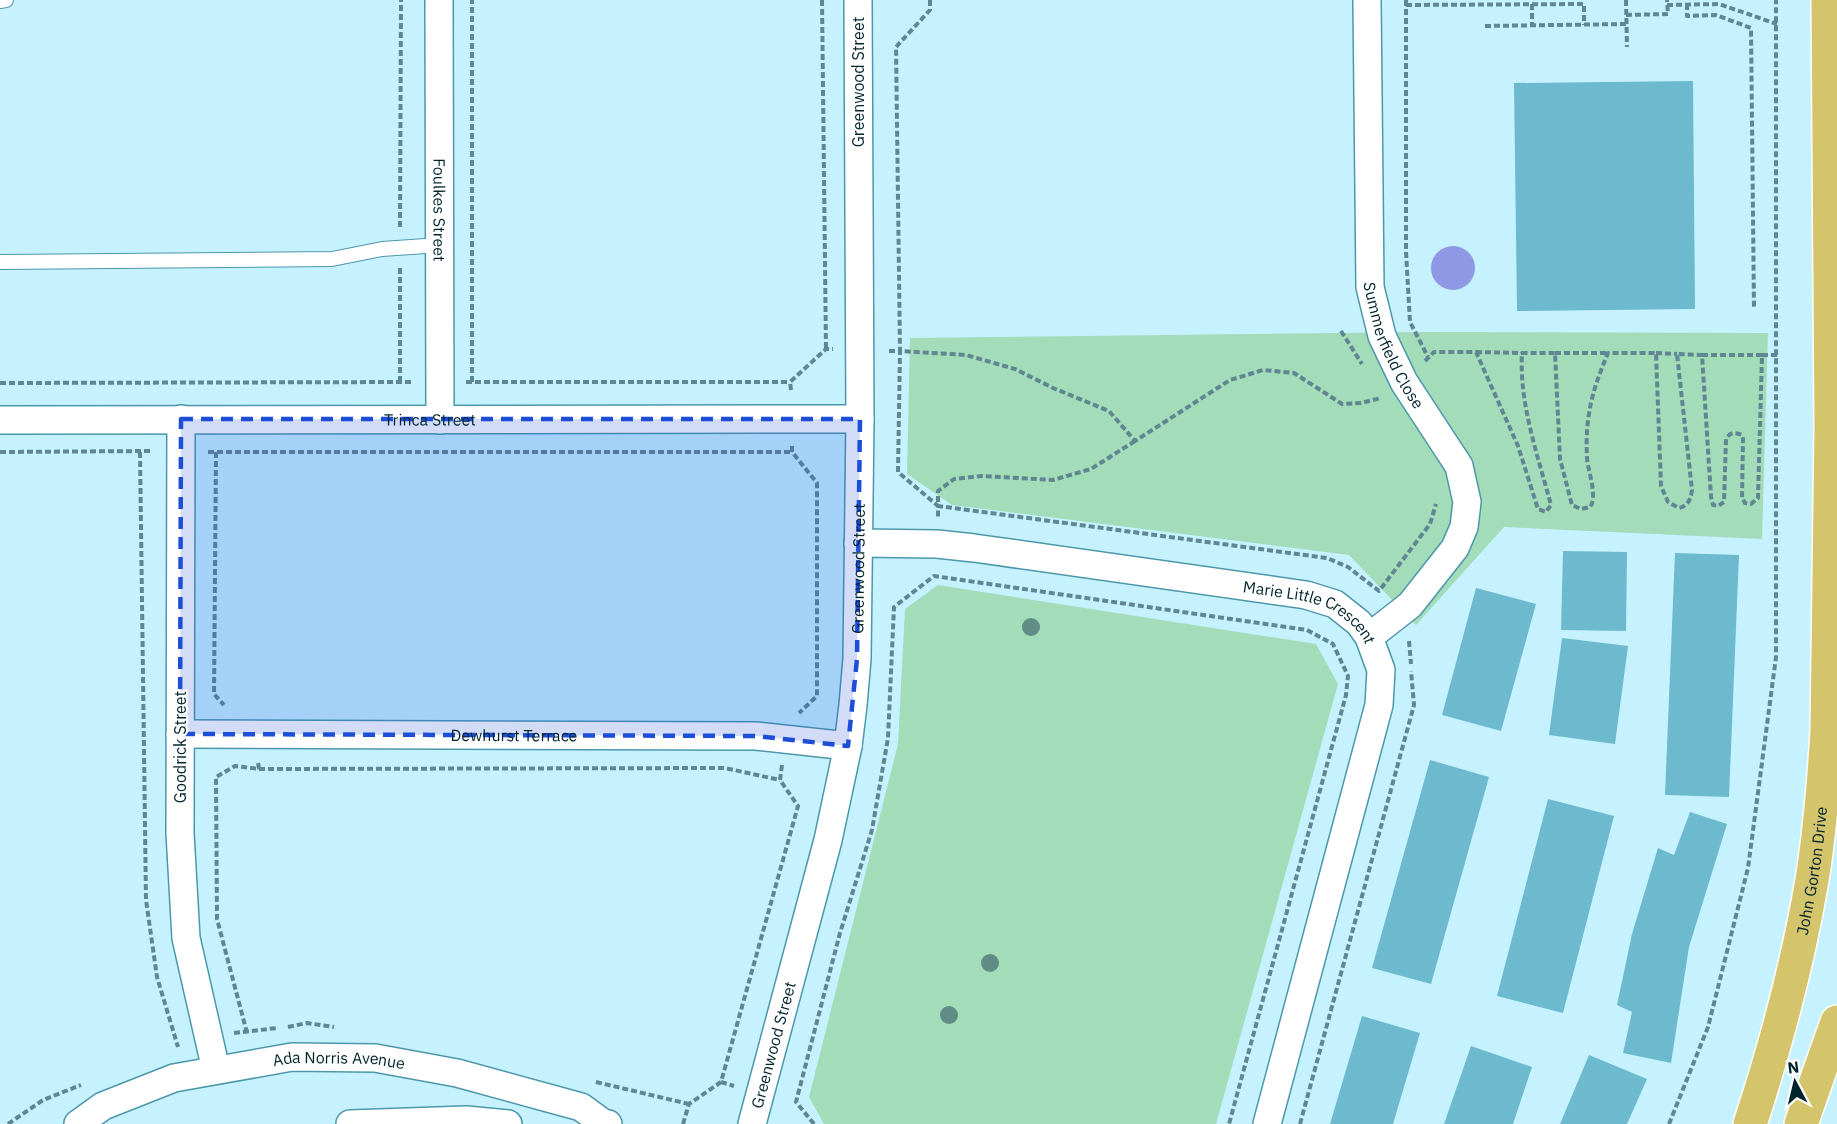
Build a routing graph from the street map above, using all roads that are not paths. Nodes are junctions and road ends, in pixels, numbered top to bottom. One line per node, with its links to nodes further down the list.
1 (6, 0): 6 (lane)
2 (439, 0): 7 (street, Foulkes Street)
3 (858, 0): 10 (street, Greenwood Street)
4 (1367, 0): 14 (street, Summerfield Close)
5 (1828, 0): 15 (main road, John Gorton Drive)
6 (0, 1)
7 (440, 245): 8 (lane); 12 (street, Foulkes Street)
8 (0, 262)
9 (182, 419): 11 (street, Trinca Street); 12 (street, Trinca Street); 16 (street, Goodrick Street)
10 (860, 419): 12 (street, Trinca Street); 13 (street, Greenwood Street)
11 (0, 420)
12 (440, 420)
13 (858, 543): 14 (street, Marie Little Crescent); 17 (street, Greenwood Street)
14 (1369, 637): 25 (street, Marie Little Crescent)
15 (1832, 725): 26 (main road, John Gorton Drive)
16 (180, 734): 17 (street, Dewhurst Terrace); 19 (street, Goodrick Street)
17 (848, 746): 24 (street, Greenwood Street)
18 (1837, 1022): 27 (main road)
19 (216, 1070): 20 (street, Ada Norris Avenue); 23 (street, Ada Norris Avenue)
20 (78, 1124)
21 (350, 1124): 22 (street)
22 (508, 1124)
23 (604, 1124)
24 (752, 1124)
25 (1267, 1124)
26 (1750, 1124)
27 (1801, 1124)

